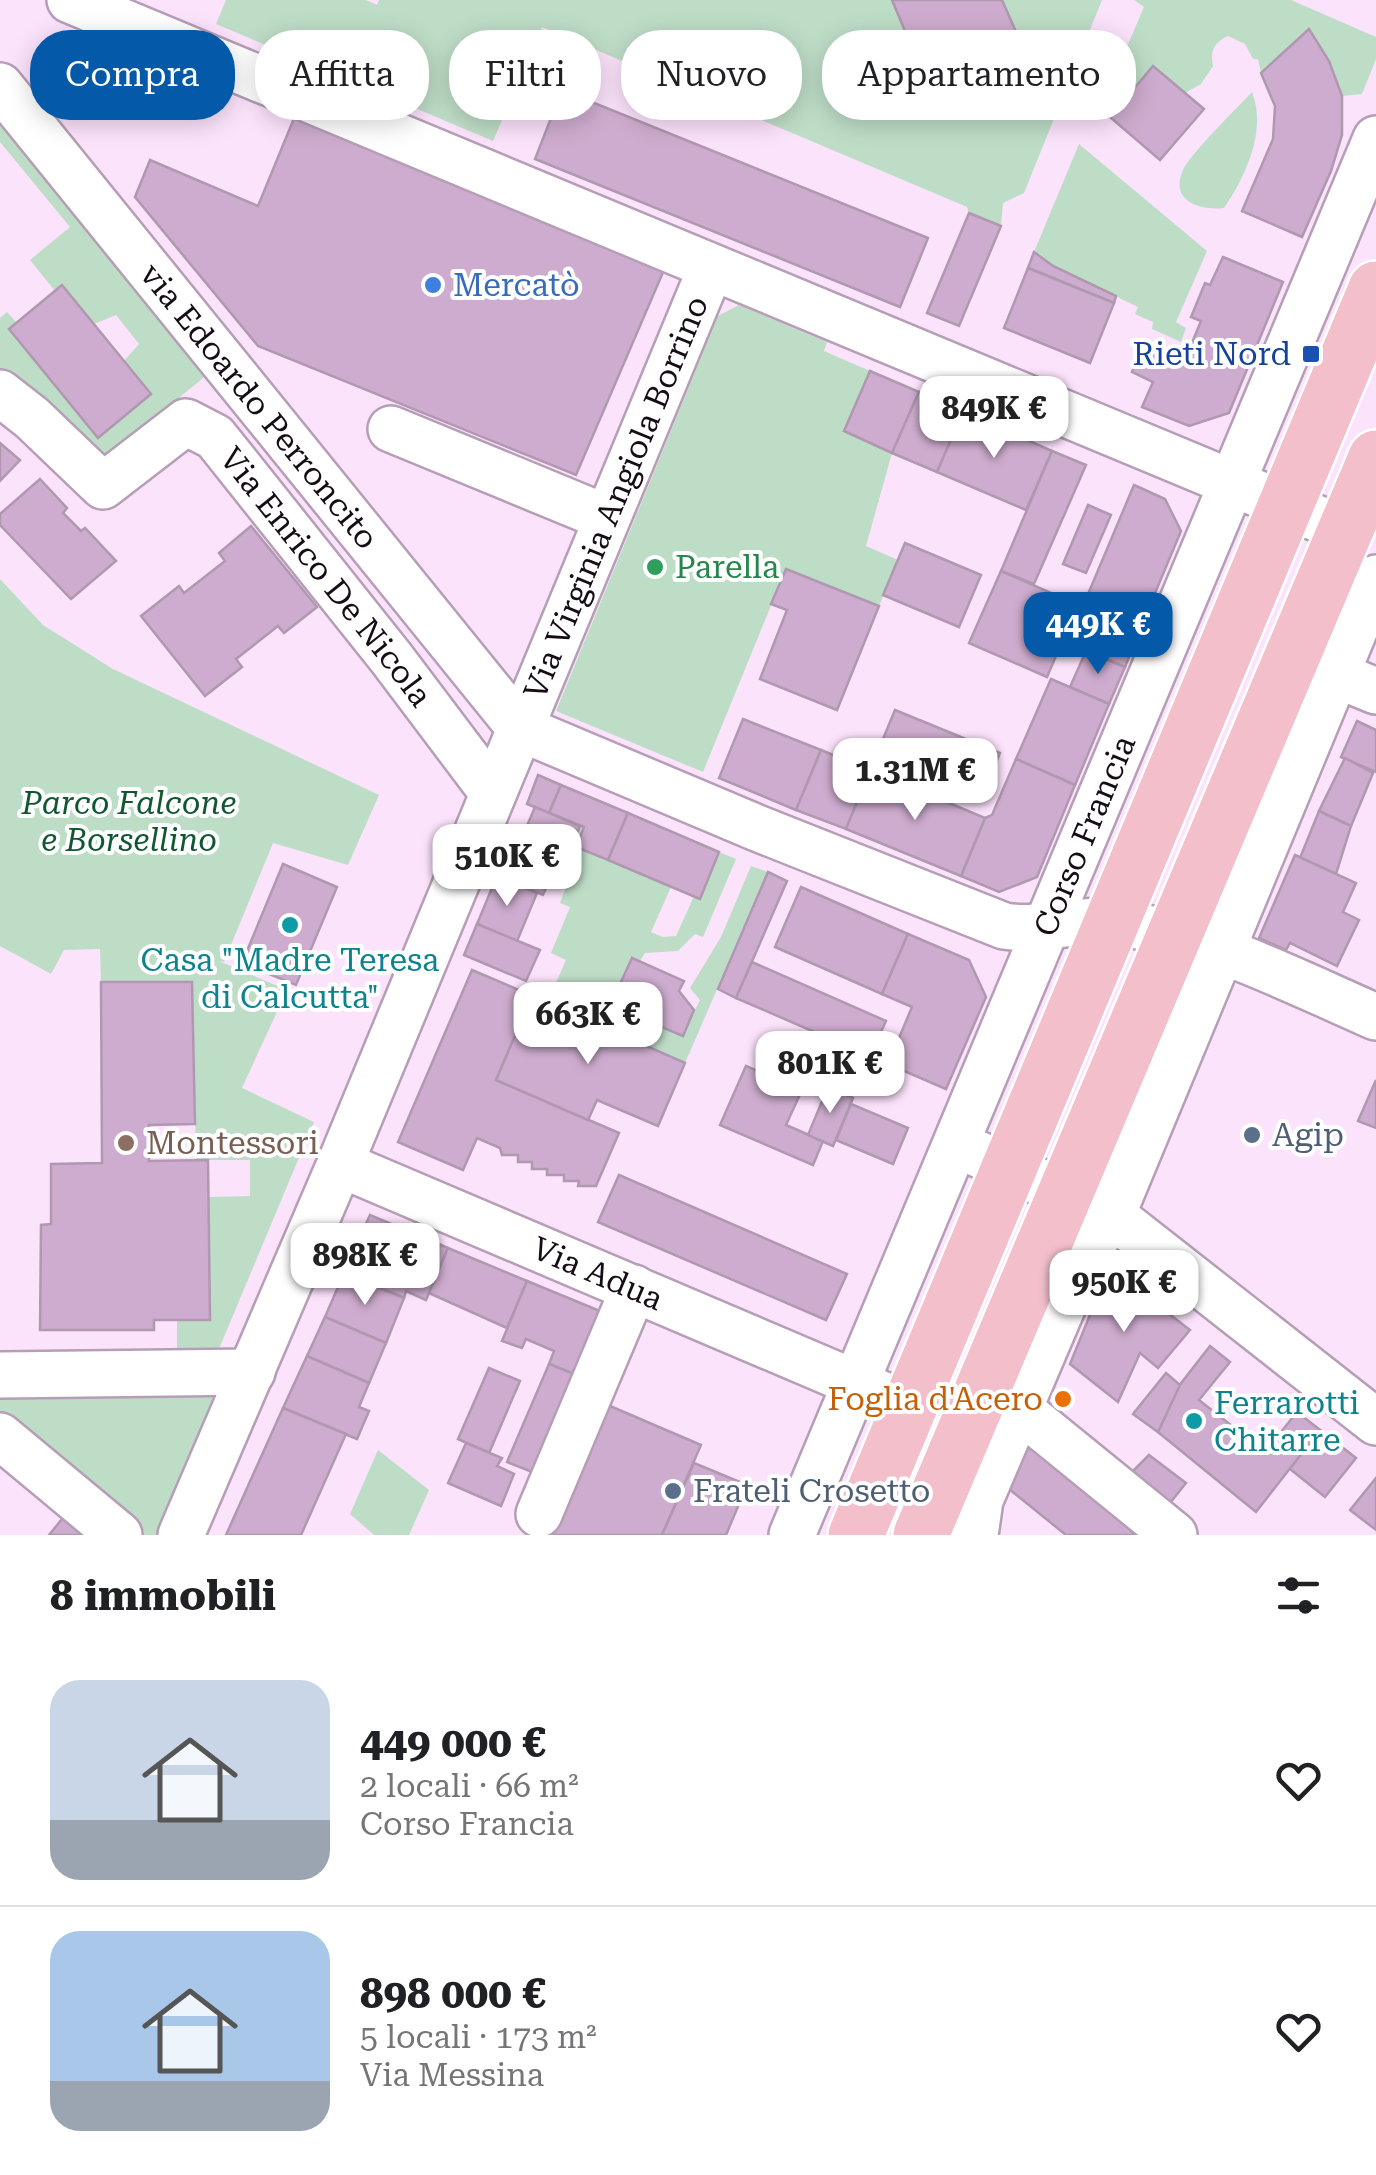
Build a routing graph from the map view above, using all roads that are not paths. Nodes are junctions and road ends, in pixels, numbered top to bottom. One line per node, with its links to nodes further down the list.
1 (70, 0): 4 (street)
2 (0, 86): 15 (street, via Edoardo Perroncito)
3 (1376, 140): 9 (street, Corso Francia)
4 (711, 268): 9 (street); 11 (street, Via Virginia Angiola Borrino)
5 (1376, 289): 10 (main road, Corso Francia)
6 (0, 393): 16 (street, Via Enrico De Nicola)
7 (391, 429): 11 (street)
8 (1376, 458): 12 (main road, Corso Francia)
9 (1231, 485): 10 (street); 17 (street, Corso Francia)
10 (1285, 506): 12 (street); 18 (main road, Corso Francia)
11 (606, 518): 15 (street, Via Virginia Angiola Borrino)
12 (1345, 530): 18 (main road, Corso Francia)
13 (1376, 578): 14 (street, Corso Francia)
14 (1357, 683): 18 (street, Corso Francia)
15 (520, 728): 16 (street, Via Virginia Angiola Borrino); 17 (street)
16 (493, 794): 21 (street, Via Virginia Angiola Borrino)
17 (1043, 929): 18 (street); 20 (street, Corso Francia)
18 (1162, 935): 19 (street); 22 (main road, Corso Francia); 23 (main road, Corso Francia); 24 (street, Corso Francia)
19 (1376, 1017)
20 (954, 1144): 22 (street); 28 (street, Corso Francia)
21 (340, 1164): 25 (street, Via Adua); 26 (street, Via Virginia Angiola Borrino)
22 (1007, 1166): 23 (street); 29 (main road, Corso Francia)
23 (1064, 1191): 24 (street); 38 (main road, Corso Francia)
24 (1112, 1216): 30 (street, Corso Francia); 31 (street)
25 (634, 1288): 28 (street, Via Adua); 33 (street)
26 (252, 1372): 27 (street); 35 (street, Via Virginia Angiola Borrino)
27 (0, 1375)
28 (855, 1383): 29 (street, Via Adua); 36 (street, Corso Francia)
29 (908, 1406): 37 (main road, Corso Francia)
30 (1019, 1409): 39 (street, Corso Francia); 40 (street)
31 (1376, 1422)
32 (0, 1436): 34 (street)
33 (540, 1514)
34 (119, 1535)
35 (181, 1535)
36 (792, 1535)
37 (856, 1535)
38 (921, 1535)
39 (975, 1535)
40 (1174, 1535)

